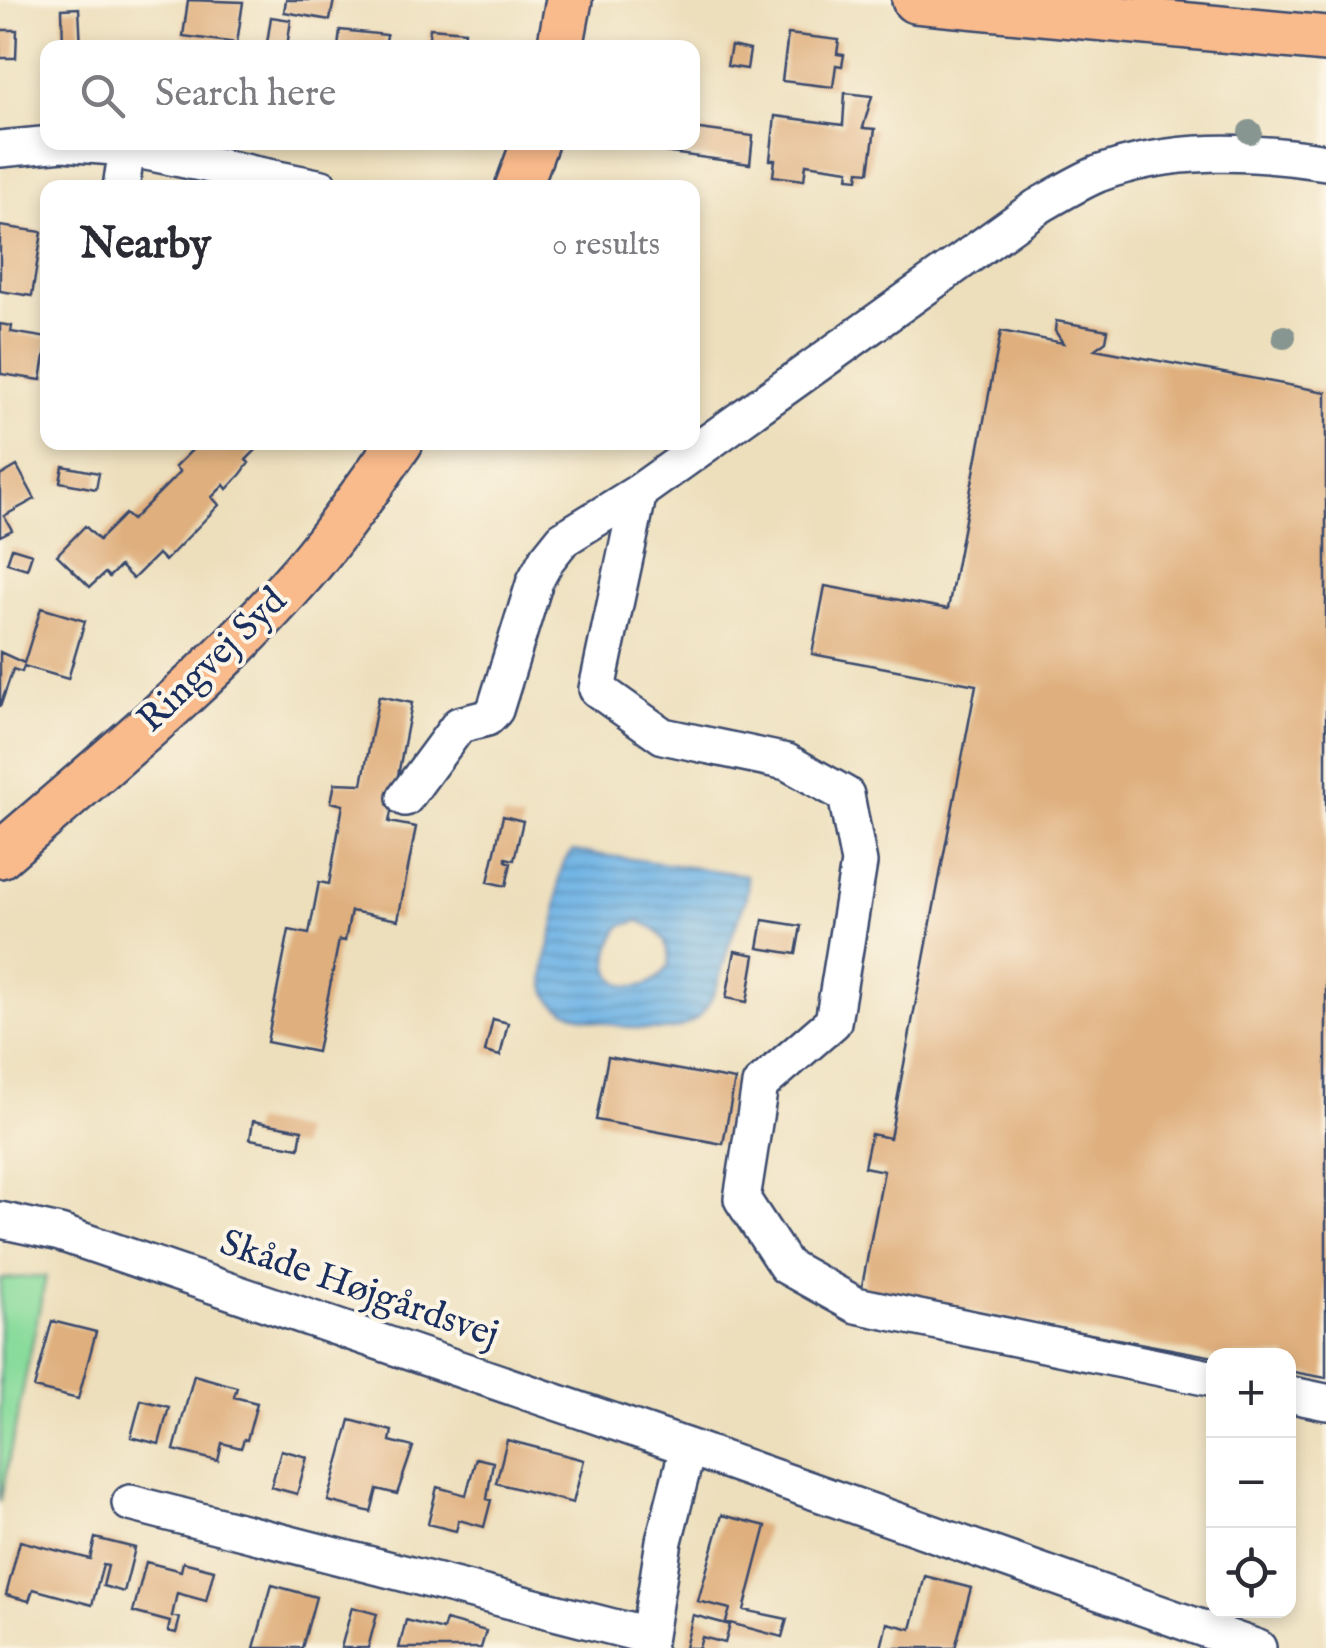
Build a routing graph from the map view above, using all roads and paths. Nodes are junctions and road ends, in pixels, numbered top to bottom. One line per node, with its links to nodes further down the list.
1 (569, 0): 6 (main road)
2 (915, 0): 4 (main road)
3 (1032, 0): 4 (main road)
4 (1184, 23): 5 (main road)
5 (1326, 39)
6 (562, 40)
7 (40, 146): 8 (street)
8 (0, 149)
9 (127, 150): 13 (street)
10 (137, 150): 14 (street)
11 (532, 150): 15 (main road)
12 (1326, 162): 16 (street)
13 (122, 180)
14 (283, 180)
15 (521, 180)
16 (700, 448)
17 (395, 450): 21 (main road, Ringvej Syd)
18 (698, 450): 19 (street)
19 (639, 492): 20 (street); 23 (street)
20 (404, 798)
21 (0, 855)
22 (0, 1220): 26 (street, Skåde Højgårdsvej)
23 (1206, 1377)
24 (1296, 1396): 25 (street)
25 (1326, 1402)
26 (688, 1447): 28 (street); 29 (street, Skåde Højgårdsvej)
27 (130, 1503): 28 (street)
28 (648, 1642)
29 (1258, 1648)

